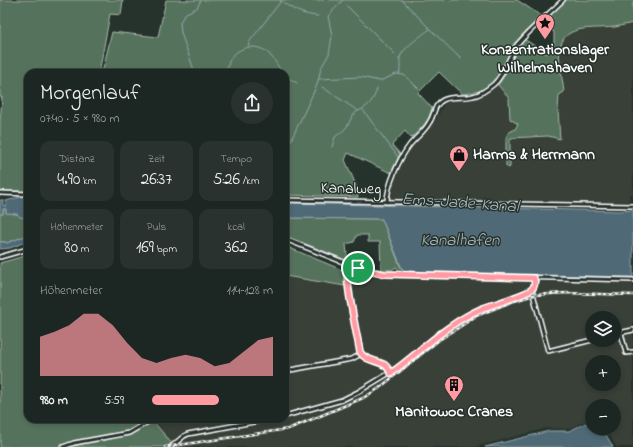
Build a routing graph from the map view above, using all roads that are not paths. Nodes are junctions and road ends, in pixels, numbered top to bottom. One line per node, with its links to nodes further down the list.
1 (563, 0): 5 (street)
2 (0, 193): 3 (street)
3 (24, 194)
4 (289, 200): 5 (street, Kanalweg)
5 (387, 202): 6 (street, Kanalweg)
6 (633, 206)
7 (289, 241): 10 (street)
8 (24, 250): 9 (street)
9 (0, 257)
10 (348, 264): 11 (street); 18 (street)
11 (534, 278): 12 (street); 13 (street)
12 (633, 280)
13 (532, 290): 16 (street); 20 (street)
14 (633, 330): 15 (street)
15 (621, 333): 17 (street)
16 (585, 342)
17 (633, 352)
18 (361, 354): 19 (street); 20 (street)
19 (289, 370)
20 (391, 373): 21 (street)
21 (289, 415)
22 (146, 423): 24 (street)
23 (248, 423): 25 (street)
24 (64, 447)
25 (172, 447)

